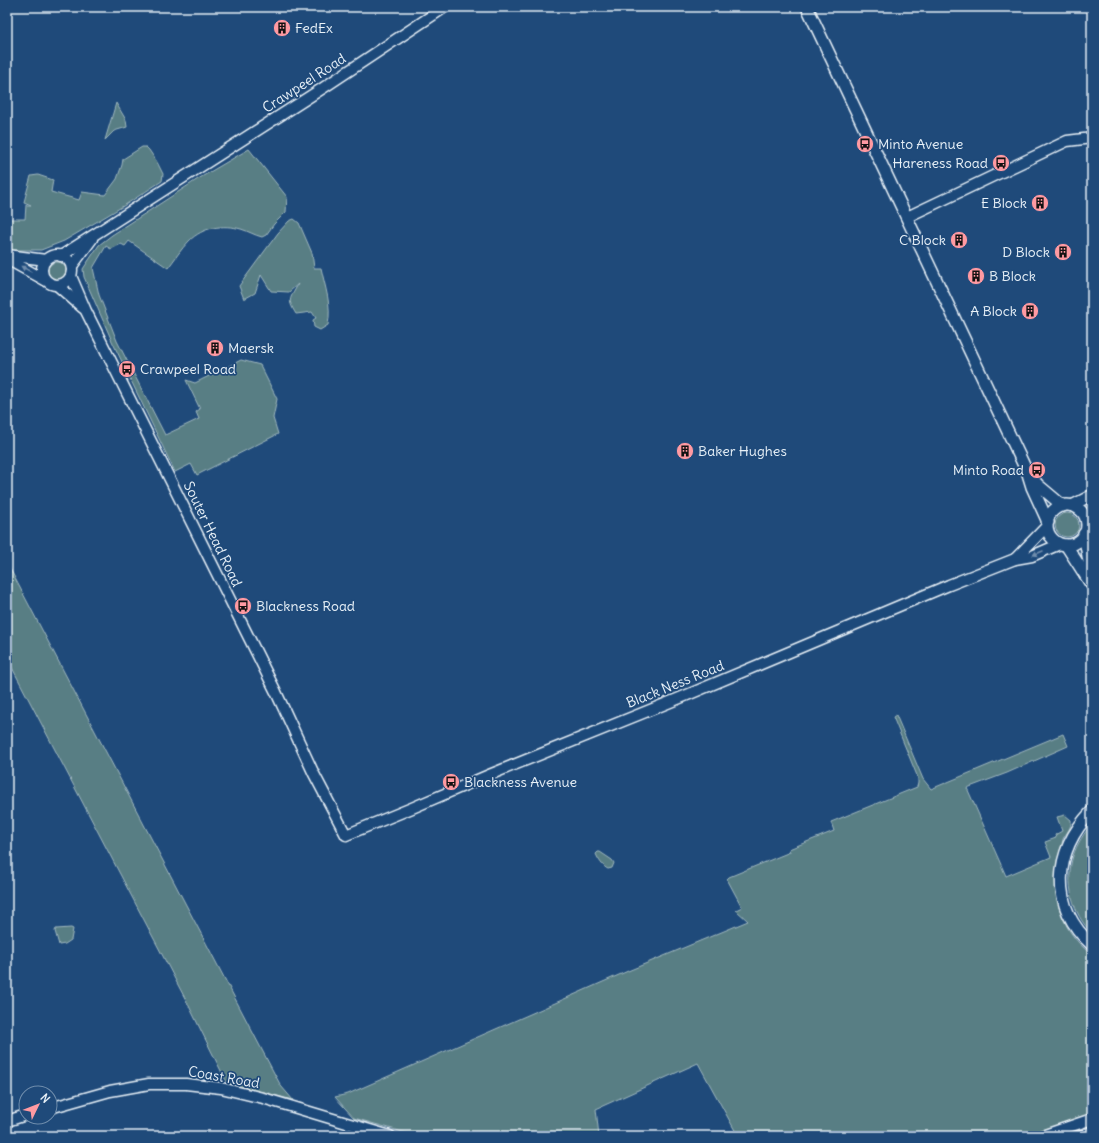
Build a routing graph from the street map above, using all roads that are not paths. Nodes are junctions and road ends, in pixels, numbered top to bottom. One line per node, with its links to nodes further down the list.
1 (446, 7): 5 (street, Crawpeel Road)
2 (807, 7): 4 (main road)
3 (1092, 138): 4 (street)
4 (907, 217): 14 (main road)
5 (96, 234): 7 (street, Crawpeel Road); 10 (street, Crawpeel Road)
6 (7, 255): 9 (street)
7 (61, 256): 9 (street); 10 (street)
8 (7, 259): 11 (street, one-way to 8)
9 (46, 260): 11 (street)
10 (72, 271): 12 (street); 13 (street, Souter Head Road)
11 (45, 280): 12 (street)
12 (58, 286): 13 (street, Souter Head Road)
13 (86, 311): 24 (street, Souter Head Road)
14 (1028, 474): 16 (main road); 18 (main road)
15 (1092, 495): 16 (street)
16 (1067, 506): 17 (main road); 18 (main road)
17 (1089, 517): 19 (main road)
18 (1047, 524): 20 (main road); 21 (street, Black Ness Road)
19 (1084, 534): 20 (main road); 22 (main road)
20 (1063, 544): 21 (street, Black Ness Road, one-way to 21); 22 (main road)
21 (1015, 559): 24 (street, Black Ness Road)
22 (1092, 586)
23 (1092, 811): 25 (main road)
24 (346, 836)
25 (1092, 945)
26 (58, 1106): 30 (street, Coast Road)
27 (18, 1118): 29 (street)
28 (1092, 1119): 31 (street)
29 (7, 1121)
30 (390, 1136)
31 (1042, 1136)

